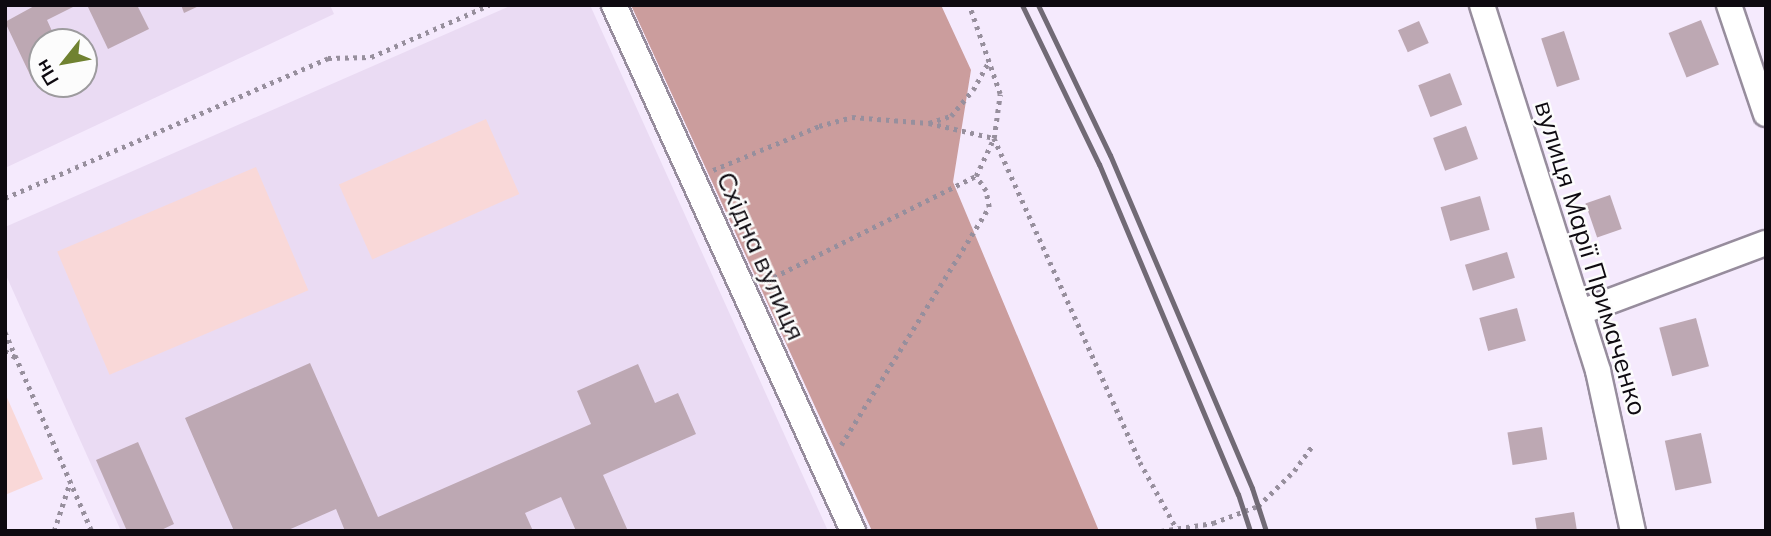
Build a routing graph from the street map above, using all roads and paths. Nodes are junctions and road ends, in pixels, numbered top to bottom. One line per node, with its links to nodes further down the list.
1 (489, 5): 12 (path)
2 (614, 5): 11 (street, Східна вулиця)
3 (969, 5): 6 (path)
4 (1482, 5): 15 (street, вулиця Марії Примаченко)
5 (1729, 5): 7 (street)
6 (989, 61): 8 (path); 9 (path)
7 (1766, 114)
8 (929, 123): 9 (path); 11 (path)
9 (994, 138): 10 (path); 22 (path)
10 (976, 176): 14 (path); 20 (path)
11 (693, 178): 14 (street, Східна вулиця)
12 (5, 198)
13 (1766, 243): 15 (street)
14 (745, 291): 20 (street, Східна вулиця)
15 (1581, 312): 27 (street, вулиця Марії Примаченко)
16 (5, 332): 18 (path)
17 (5, 351): 18 (path)
18 (17, 358): 21 (path)
19 (1313, 445): 22 (path)
20 (826, 471): 25 (street, Східна вулиця)
21 (70, 482): 23 (path); 24 (path)
22 (1177, 529): 26 (path)
23 (54, 531)
24 (92, 531)
25 (853, 531)
26 (1161, 531)
27 (1633, 531)

